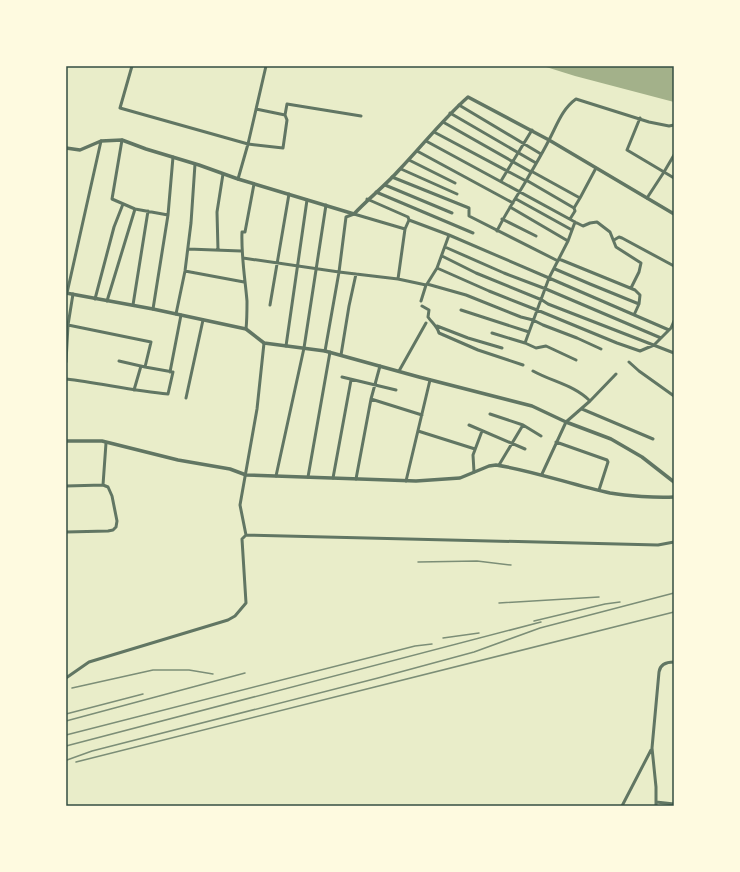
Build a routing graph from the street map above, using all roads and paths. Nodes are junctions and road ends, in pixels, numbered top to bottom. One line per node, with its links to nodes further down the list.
1 (132, 66): 17 (street)
2 (266, 66): 4 (street)
3 (459, 105): 5 (street); 11 (street); 18 (street)
4 (256, 109): 6 (street); 17 (street)
5 (450, 113): 9 (street); 21 (street)
6 (285, 115): 7 (street); 17 (street)
7 (361, 116)
8 (640, 118): 10 (street); 14 (street); 33 (street)
9 (443, 122): 12 (street); 26 (street)
10 (674, 125)
11 (532, 130): 14 (street); 18 (street)
12 (434, 132): 16 (street); 31 (street)
13 (122, 140): 15 (street); 24 (street); 52 (street)
14 (549, 140): 22 (street); 29 (street)
15 (101, 141): 19 (street); 96 (street)
16 (426, 141): 20 (street); 38 (street)
17 (248, 144): 37 (street)
18 (524, 144): 21 (street); 22 (street)
19 (66, 148)
20 (417, 150): 25 (street); 51 (street)
21 (518, 153): 26 (street); 27 (street)
22 (541, 154): 27 (street)
23 (674, 155): 33 (street)
24 (173, 157): 28 (street); 59 (street)
25 (409, 160): 30 (street); 40 (street)
26 (513, 162): 31 (street); 32 (street)
27 (536, 163): 32 (street)
28 (195, 164): 34 (street); 75 (street)
29 (596, 168): 47 (street); 48 (street)
30 (401, 169): 35 (street); 46 (street)
31 (507, 171): 38 (street); 39 (street)
32 (531, 171): 39 (street); 47 (street)
33 (664, 172): 36 (street); 48 (street)
34 (223, 174): 37 (street); 76 (street)
35 (392, 177): 42 (street); 68 (street)
36 (674, 178)
37 (238, 179): 41 (street)
38 (501, 181): 44 (street)
39 (526, 181): 44 (street); 55 (street)
40 (455, 183)
41 (254, 184): 45 (street); 77 (street)
42 (385, 185): 43 (street); 58 (street)
43 (376, 192): 49 (street); 69 (street)
44 (519, 192): 51 (street); 62 (street)
45 (289, 194): 50 (street); 81 (street)
46 (457, 194)
47 (580, 198): 55 (street)
48 (647, 198): 61 (street)
49 (367, 199): 60 (street); 63 (street)
50 (307, 200): 53 (street); 82 (street)
51 (514, 201): 54 (street); 67 (street)
52 (123, 204): 56 (street); 98 (street)
53 (326, 205): 60 (street); 86 (street)
54 (510, 207): 64 (street); 73 (street)
55 (574, 208): 62 (street)
56 (135, 209): 57 (street); 100 (street)
57 (148, 211): 59 (street); 103 (street)
58 (452, 213)
59 (168, 214): 106 (street)
60 (354, 214): 66 (street); 88 (street)
61 (674, 214)
62 (570, 219): 65 (street)
63 (409, 220): 66 (street); 70 (street)
64 (502, 220): 68 (street); 71 (street)
65 (575, 222): 67 (street); 72 (street)
66 (405, 229): 91 (street)
67 (572, 230): 73 (street)
68 (497, 232): 80 (street)
69 (473, 233)
70 (449, 235): 74 (street); 90 (street)
71 (536, 236)
72 (614, 240): 83 (street); 94 (street)
73 (568, 241): 80 (street)
74 (445, 247): 78 (street); 95 (street)
75 (188, 249): 76 (street); 87 (street)
76 (218, 250): 77 (street)
77 (241, 251): 79 (street)
78 (442, 256): 84 (street); 99 (street)
79 (243, 258): 81 (street); 92 (street)
80 (558, 260): 85 (street); 94 (street)
81 (278, 263): 82 (street); 104 (street)
82 (298, 266): 86 (street); 126 (street)
83 (674, 266)
84 (437, 268): 93 (street); 108 (street)
85 (555, 268): 90 (street); 102 (street)
86 (316, 269): 88 (street); 127 (street)
87 (185, 270): 92 (street); 109 (street)
88 (339, 272): 89 (street); 130 (street)
89 (356, 274): 91 (street); 133 (street)
90 (549, 278): 95 (street); 111 (street)
91 (398, 279): 93 (street)
92 (244, 282): 118 (street)
93 (427, 284): 101 (street); 113 (street)
94 (631, 288): 102 (street)
95 (546, 289): 99 (street); 122 (street)
96 (66, 293): 97 (street)
97 (73, 294): 98 (street); 116 (street)
98 (95, 299): 100 (street)
99 (542, 300): 108 (street); 125 (street)
100 (107, 301): 103 (street)
101 (421, 301)
102 (639, 304): 111 (street)
103 (133, 305): 106 (street)
104 (270, 305)
105 (422, 306): 117 (street)
106 (153, 309): 109 (street)
107 (461, 310): 120 (street)
108 (537, 310): 113 (street); 125 (street)
109 (176, 314): 110 (street)
110 (181, 315): 112 (street); 143 (street)
111 (634, 315): 119 (street)
112 (203, 320): 118 (street); 154 (street)
113 (533, 320): 120 (street); 129 (street)
114 (674, 322): 119 (street)
115 (426, 323): 144 (street)
116 (68, 325): 136 (street); 141 (street)
117 (437, 326): 128 (street); 138 (street)
118 (246, 329): 123 (street)
119 (669, 330): 122 (street)
120 (528, 332): 124 (street)
121 (492, 334): 124 (street)
122 (661, 338): 125 (street)
123 (264, 343): 126 (street); 176 (street)
124 (524, 343): 134 (street)
125 (654, 345): 132 (street)
126 (286, 346): 127 (street)
127 (304, 348): 130 (street); 177 (street)
128 (502, 348)
129 (601, 348)
130 (325, 351): 131 (street)
131 (330, 352): 133 (street); 178 (street)
132 (674, 353)
133 (341, 355): 140 (street)
134 (576, 360)
135 (120, 361): 139 (street)
136 (66, 362)
137 (629, 362): 153 (street)
138 (523, 365)
139 (141, 366): 141 (street); 151 (street)
140 (380, 366): 144 (street); 150 (street)
141 (145, 367): 143 (street)
142 (533, 371): 156 (street)
143 (170, 372): 151 (street)
144 (399, 372): 149 (street)
145 (616, 374): 156 (street)
146 (342, 378): 148 (street)
147 (66, 379): 151 (street)
148 (351, 380): 150 (street); 179 (street)
149 (430, 380): 159 (street); 160 (street)
150 (374, 385): 152 (street); 155 (street)
151 (134, 390)
152 (396, 390)
153 (674, 396)
154 (186, 398)
155 (371, 399): 159 (street); 180 (street)
156 (590, 401): 157 (street)
157 (582, 409): 160 (street); 166 (street)
158 (490, 414): 162 (street)
159 (422, 415): 163 (street)
160 (566, 422): 169 (street); 182 (street)
161 (469, 425): 164 (street)
162 (523, 425): 165 (street); 170 (street)
163 (418, 431): 171 (street); 181 (street)
164 (482, 431): 170 (street); 171 (street)
165 (541, 436)
166 (653, 439)
167 (66, 442): 168 (street)
168 (106, 442): 176 (street); 183 (street)
169 (556, 442): 175 (street); 185 (street)
170 (512, 444): 172 (street); 173 (street)
171 (475, 449): 174 (street)
172 (525, 449)
173 (499, 465): 174 (street); 175 (street)
174 (474, 472): 181 (street)
175 (542, 474): 185 (street)
176 (246, 475): 177 (street); 188 (street)
177 (276, 476): 178 (street)
178 (308, 477): 179 (street)
179 (333, 478): 180 (street)
180 (356, 479): 181 (street)
181 (406, 481)
182 (674, 482)
183 (103, 485): 184 (street); 187 (street)
184 (66, 486)
185 (599, 490): 186 (street)
186 (674, 497)
187 (66, 532)
188 (246, 535): 189 (street); 191 (street)
189 (674, 542)
190 (674, 662): 192 (street)
191 (66, 678)
192 (652, 748): 193 (street); 195 (street)
193 (656, 802): 194 (street); 196 (street)
194 (674, 804)
195 (622, 806)
196 (656, 806)

